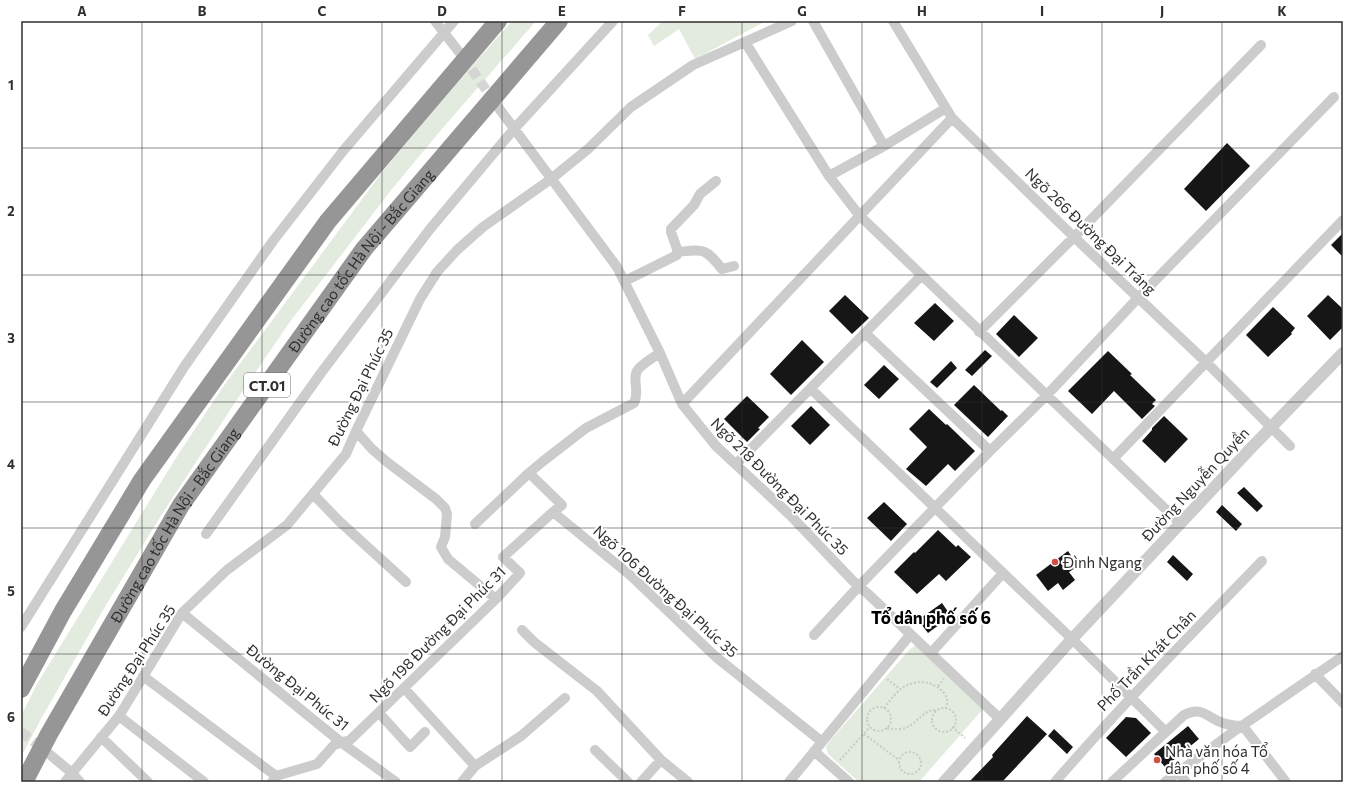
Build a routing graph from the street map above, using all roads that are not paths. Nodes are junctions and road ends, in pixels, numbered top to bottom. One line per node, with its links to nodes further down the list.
1 (435, 21): 9 (street)
2 (454, 21): 9 (street)
3 (498, 21): 67 (highway, CT.01)
4 (559, 21): 88 (highway, Đường cao tốc Hà Nội - Bắc Giang / CT.01)
5 (613, 21): 17 (street)
6 (792, 21): 10 (street, Đường Đại Phúc 35)
7 (813, 21): 18 (street)
8 (893, 21): 15 (street, Ngõ 266 Đường Đại Tráng)
9 (444, 32): 12 (street); 57 (street)
10 (745, 42): 19 (street); 20 (street, Đường Đại Phúc 35)
11 (1261, 45): 24 (street)
12 (459, 52)
13 (1334, 97): 29 (street)
14 (495, 103): 17 (street, Ngõ 218 Đường Đại Phúc 35)
15 (946, 108): 16 (street, Ngõ 266 Đường Đại Tráng); 18 (street)
16 (952, 118): 22 (street); 24 (street, Ngõ 266 Đường Đại Tráng)
17 (514, 129): 20 (street, Ngõ 218 Đường Đại Phúc 35); 50 (street)
18 (884, 146): 19 (street)
19 (828, 176): 22 (street)
20 (551, 179): 28 (street, Ngõ 218 Đường Đại Phúc 35); 39 (street, Đường Đại Phúc 35)
21 (716, 181): 25 (street)
22 (859, 215): 27 (street); 37 (street)
23 (1343, 220): 34 (street)
24 (1074, 237): 29 (street, Ngõ 266 Đường Đại Tráng); 30 (street)
25 (678, 252): 26 (street); 28 (street)
26 (734, 266)
27 (922, 276): 30 (street); 31 (street)
28 (625, 281): 32 (street, Ngõ 218 Đường Đại Phúc 35)
29 (1138, 298): 34 (street, Ngõ 266 Đường Đại Tráng); 36 (street)
30 (979, 332): 36 (street)
31 (865, 333): 35 (street); 41 (street)
32 (660, 352): 37 (street, Ngõ 218 Đường Đại Phúc 35); 44 (street)
33 (1343, 353): 38 (street, Đường Nguyễn Quyền)
34 (1206, 362): 38 (street, Ngõ 266 Đường Đại Tráng); 42 (street)
35 (811, 389): 43 (street); 46 (street)
36 (1046, 396): 41 (street); 42 (street)
37 (682, 404): 43 (street, Ngõ 218 Đường Đại Phúc 35)
38 (1271, 427): 40 (street, Ngõ 266 Đường Đại Tráng); 48 (street, Đường Nguyễn Quyền)
39 (356, 431): 45 (street, Đường Đại Phúc 35); 55 (street)
40 (1290, 446)
41 (990, 451): 46 (street)
42 (1113, 459): 48 (street)
43 (736, 464): 54 (street, Ngõ 218 Đường Đại Phúc 35)
44 (529, 473): 47 (street); 49 (street)
45 (313, 494): 53 (street); 56 (street, Đường Đại Phúc 35)
46 (936, 508): 52 (street); 54 (street)
47 (553, 512): 55 (street, Ngõ 198 Đường Đại Phúc 31); 78 (street, Ngõ 106 Đường Đại Phúc 35)
48 (1180, 523): 61 (street, Đường Nguyễn Quyền)
49 (475, 524)
50 (206, 534)
51 (1262, 561): 69 (street, Phố Trần Khát Chân)
52 (1003, 573): 61 (street); 62 (street)
53 (406, 582)
54 (859, 586): 59 (street); 60 (street, Ngõ 218 Đường Đại Phúc 35)
55 (496, 600): 66 (street, Ngõ 198 Đường Đại Phúc 31)
56 (182, 613): 65 (street, Đường Đại Phúc 35); 79 (street, Đường Đại Phúc 31)
57 (21, 627)
58 (522, 630): 83 (street)
59 (814, 635)
60 (910, 635): 62 (street, Ngõ 218 Đường Đại Phúc 35); 78 (street)
61 (1072, 638): 69 (street); 73 (street, Đường Nguyễn Quyền)
62 (931, 653): 73 (street, Ngõ 218 Đường Đại Phúc 35)
63 (1343, 656): 64 (street)
64 (1315, 674): 70 (street); 74 (street)
65 (143, 676): 72 (street, Đường Đại Phúc 35); 87 (street)
66 (404, 688): 71 (street, Ngõ 198 Đường Đại Phúc 31); 84 (street)
67 (21, 689)
68 (565, 698): 84 (street)
69 (1130, 698): 75 (street); 101 (street, Phố Trần Khát Chân)
70 (1343, 703)
71 (379, 713): 76 (street); 79 (street, Ngõ 198 Đường Đại Phúc 31)
72 (119, 716): 77 (street, Đường Đại Phúc 35); 92 (street)
73 (1000, 719): 100 (street, Đường Nguyễn Quyền)
74 (1243, 726): 75 (street); 85 (street); 105 (street)
75 (1165, 731): 102 (street)
76 (425, 732)
77 (102, 737): 86 (street, Đường Đại Phúc 35); 91 (street)
78 (821, 741): 81 (street)
79 (342, 743): 87 (street, Ngõ 198 Đường Đại Phúc 31); 93 (street, Đường Đại Phúc 31)
80 (595, 750): 95 (street)
81 (814, 751): 98 (street); 99 (street)
82 (48, 753): 86 (street)
83 (661, 760): 96 (street); 97 (street)
84 (475, 766): 94 (street)
85 (1178, 772): 103 (street); 104 (street)
86 (72, 773): 89 (street, Đường Đại Phúc 35); 90 (street)
87 (274, 779)
88 (24, 782)
89 (65, 782)
90 (80, 782)
91 (148, 782)
92 (204, 782)
93 (396, 782)
94 (462, 782)
95 (628, 782)
96 (641, 782)
97 (688, 782)
98 (789, 782)
99 (849, 782)
100 (944, 782)
101 (1054, 782)
102 (1112, 782)
103 (1165, 782)
104 (1186, 782)
105 (1286, 782)

